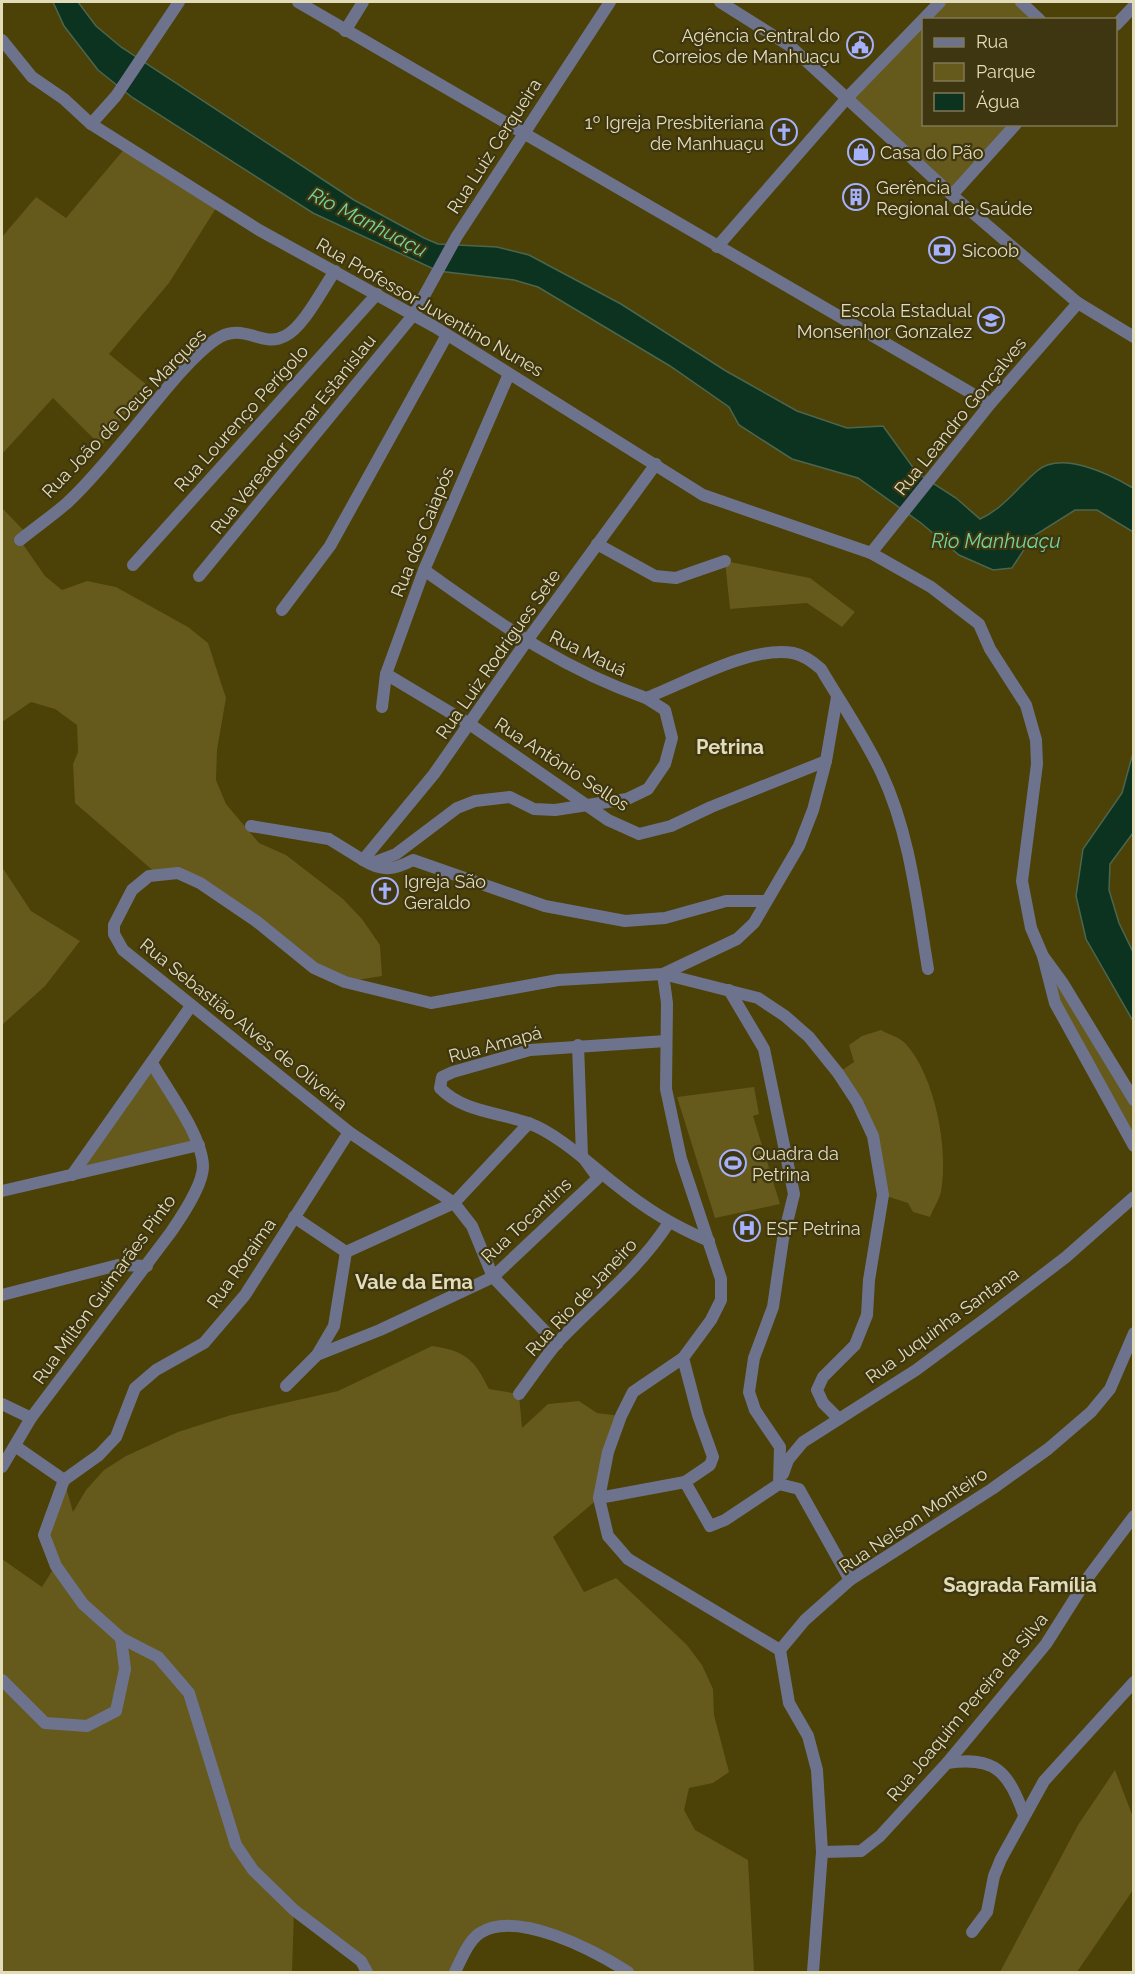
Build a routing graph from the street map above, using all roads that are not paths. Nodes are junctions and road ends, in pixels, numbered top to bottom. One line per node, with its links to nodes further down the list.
1 (179, 2): 16 (street)
2 (298, 2): 13 (street)
3 (363, 2): 13 (street)
4 (610, 2): 18 (street, Rua Luiz Cerqueira)
5 (720, 2): 15 (street)
6 (940, 2): 9 (street)
7 (1021, 2): 10 (street)
8 (1134, 6): 12 (street)
9 (925, 18)
10 (1038, 18)
11 (922, 21): 15 (street)
12 (1117, 24)
13 (345, 31): 18 (street)
14 (2, 40): 16 (street, Rua Professor Juventino Nunes)
15 (848, 98): 19 (street); 20 (street)
16 (91, 124): 21 (street, Rua Professor Juventino Nunes)
17 (1014, 126): 19 (street)
18 (524, 132): 20 (street); 24 (street, Rua Luiz Cerqueira)
19 (952, 195): 23 (street)
20 (717, 247): 28 (street)
21 (335, 271): 22 (street, Rua Professor Juventino Nunes); 30 (street, Rua João de Deus Marques)
22 (377, 294): 24 (street, Rua Professor Juventino Nunes); 34 (street, Rua Lourenço Perígolo)
23 (1078, 303): 26 (street); 28 (street, Rua Leandro Gonçalves)
24 (414, 314): 25 (street, Rua Professor Juventino Nunes); 36 (street, Rua Vereador Ismar Estanislau)
25 (447, 335): 27 (street, Rua Professor Juventino Nunes); 37 (street)
26 (1134, 337)
27 (509, 374): 29 (street, Rua Professor Juventino Nunes); 35 (street, Rua dos Caiapós)
28 (990, 404): 32 (street, Rua Leandro Gonçalves)
29 (656, 464): 31 (street, Rua Luiz Rodrigues Sete); 32 (street, Rua Professor Juventino Nunes)
30 (20, 540)
31 (597, 543): 33 (street); 38 (street, Rua Luiz Rodrigues Sete)
32 (871, 553): 49 (street, Rua Professor Juventino Nunes)
33 (724, 561)
34 (133, 565)
35 (424, 570): 38 (street, Rua Mauá); 39 (street, Rua dos Caiapós)
36 (199, 576)
37 (282, 610)
38 (526, 642): 40 (street, Rua Mauá); 43 (street, Rua Luiz Rodrigues Sete)
39 (386, 674): 42 (street, Rua dos Caiapós); 43 (street, Rua Antônio Sellos)
40 (646, 698): 41 (street); 45 (street)
41 (837, 698): 44 (street); 50 (street)
42 (382, 707)
43 (471, 725): 45 (street, Rua Antônio Sellos); 47 (street, Rua Luiz Rodrigues Sete)
44 (826, 761): 45 (street, Rua Antônio Sellos); 48 (street)
45 (589, 806): 47 (street)
46 (251, 826): 47 (street)
47 (363, 860): 48 (street)
48 (764, 902): 51 (street)
49 (1043, 956): 57 (street); 61 (street)
50 (928, 969)
51 (663, 974): 52 (street); 53 (street, Rua Sebastião Alves de Oliveira); 54 (street)
52 (729, 990): 82 (street); 87 (street)
53 (191, 1006): 56 (street); 59 (street, Rua Sebastião Alves de Oliveira)
54 (666, 1041): 55 (street, Rua Amapá); 69 (street)
55 (578, 1045): 58 (street, Rua Amapá); 62 (street, Rua Tocantins)
56 (152, 1063): 60 (street, Rua Milton Guimarães Pinto); 63 (street)
57 (1134, 1100)
58 (529, 1123): 62 (street, Rua Amapá); 66 (street)
59 (349, 1132): 66 (street, Rua Sebastião Alves de Oliveira); 67 (street, Rua Roraima)
60 (199, 1145): 63 (street); 71 (street, Rua Milton Guimarães Pinto)
61 (1134, 1146)
62 (582, 1156): 68 (street, Rua Amapá); 72 (street, Rua Tocantins)
63 (72, 1175): 64 (street)
64 (2, 1191)
65 (1134, 1197): 82 (street, Rua Juquinha Santana)
66 (453, 1203): 70 (street); 72 (street, Rua Sebastião Alves de Oliveira)
67 (294, 1217): 70 (street); 85 (street, Rua Roraima)
68 (668, 1224): 69 (street, Rua Amapá); 75 (street, Rua Rio de Janeiro)
69 (709, 1241): 77 (street)
70 (345, 1252): 76 (street)
71 (147, 1266): 73 (street); 81 (street, Rua Milton Guimarães Pinto)
72 (493, 1277): 75 (street); 76 (street, Rua Tocantins)
73 (2, 1295)
74 (1134, 1333): 90 (street, Rua Nelson Monteiro)
75 (557, 1344): 79 (street, Rua Rio de Janeiro)
76 (317, 1355): 78 (street)
77 (683, 1358): 86 (street); 88 (street)
78 (286, 1386)
79 (519, 1394)
80 (2, 1404): 81 (street)
81 (31, 1418): 83 (street, Rua Milton Guimarães Pinto)
82 (838, 1419): 87 (street, Rua Juquinha Santana)
83 (15, 1446): 84 (street, Rua Milton Guimarães Pinto); 85 (street)
84 (2, 1467)
85 (64, 1480): 91 (street)
86 (685, 1482): 87 (street); 88 (street)
87 (779, 1484): 90 (street)
88 (599, 1498): 92 (street)
89 (1134, 1516): 95 (street, Rua Joaquim Pereira da Silva)
90 (850, 1580): 92 (street, Rua Nelson Monteiro)
91 (121, 1638): 93 (street); 99 (street)
92 (780, 1650): 97 (street)
93 (2, 1680)
94 (1134, 1682): 96 (street)
95 (947, 1763): 96 (street); 97 (street, Rua Joaquim Pereira da Silva)
96 (1024, 1815): 98 (street)
97 (822, 1852): 102 (street)
98 (972, 1932)
99 (367, 1972)
100 (455, 1972): 101 (street)
101 (628, 1972)
102 (813, 1972)

